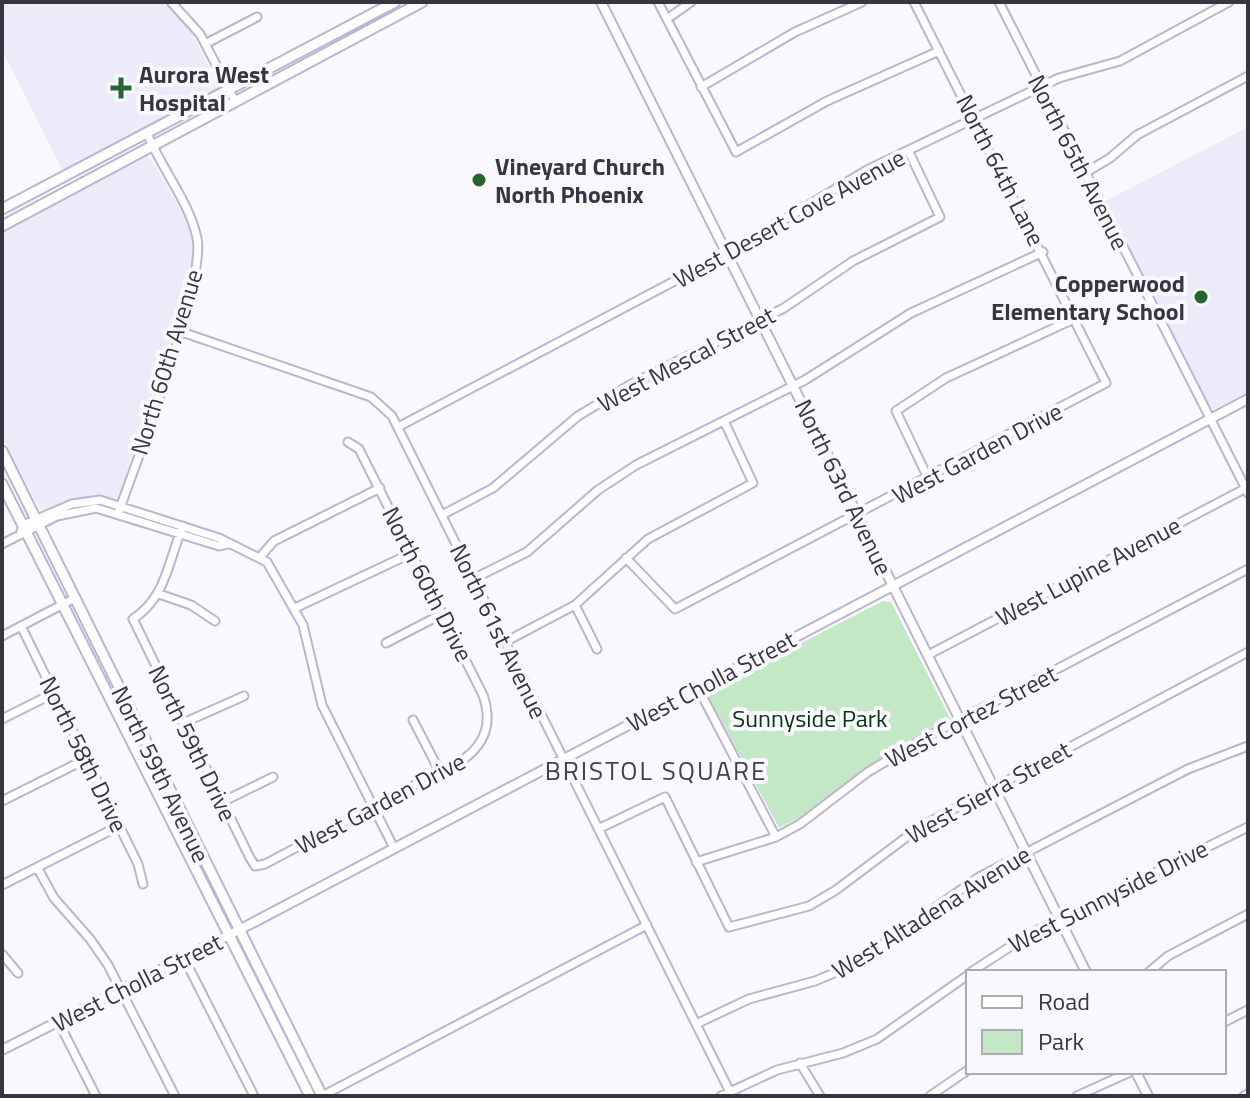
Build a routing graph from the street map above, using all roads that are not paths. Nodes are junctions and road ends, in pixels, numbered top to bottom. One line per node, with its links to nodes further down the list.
1 (171, 2): 14 (street)
2 (395, 2): 11 (main road)
3 (422, 2): 16 (main road)
4 (601, 2): 32 (street, North 63rd Avenue)
5 (658, 2): 13 (street)
6 (691, 2): 13 (street)
7 (862, 2): 18 (street)
8 (914, 2): 15 (street, North 64th Lane)
9 (999, 2): 19 (street, North 65th Avenue)
10 (1229, 2): 19 (street, West Desert Cove Avenue)
11 (384, 8): 16 (main road); 20 (main road)
12 (257, 17): 14 (street)
13 (667, 19): 18 (street)
14 (205, 44): 20 (street)
15 (939, 51): 18 (street); 22 (street, North 64th Lane)
16 (323, 55): 21 (main road)
17 (1248, 76): 26 (street)
18 (701, 87)
19 (1041, 87): 22 (street, West Desert Cove Avenue); 26 (street, North 65th Avenue)
20 (229, 90): 21 (street); 23 (main road)
21 (235, 101): 24 (main road)
22 (976, 120): 25 (street, West Desert Cove Avenue); 31 (street, North 64th Lane)
23 (147, 133): 24 (street, North 60th Avenue); 27 (main road)
24 (152, 145): 29 (main road); 35 (street, North 60th Avenue)
25 (909, 152): 32 (street, West Desert Cove Avenue); 34 (street, West Mescal Street)
26 (1085, 173): 39 (street, North 65th Avenue)
27 (24, 198): 28 (main road); 29 (main road)
28 (2, 209)
29 (31, 210): 30 (main road)
30 (2, 226)
31 (1043, 252): 33 (street, North 64th Lane); 37 (street)
32 (727, 254): 34 (street, North 63rd Avenue); 41 (street, West Desert Cove Avenue)
33 (1076, 318): 36 (street, North 64th Lane); 44 (street)
34 (760, 320): 37 (street, North 63rd Avenue); 49 (street, West Mescal Street)
35 (179, 331): 41 (street, North 61st Avenue); 48 (street, North 60th Avenue)
36 (1106, 383): 44 (street, West Garden Drive)
37 (793, 386): 40 (street); 50 (street, North 63rd Avenue)
38 (1248, 399): 39 (street, West Cholla Street)
39 (1209, 420): 47 (street, North 65th Avenue); 60 (street, West Cholla Street)
40 (724, 421): 57 (street); 59 (street)
41 (398, 427): 49 (street, North 61st Avenue)
42 (348, 442): 46 (street, North 60th Drive)
43 (2, 451): 51 (main road, North 59th Avenue)
44 (928, 478): 50 (street, West Garden Drive)
45 (2, 484): 52 (main road, North 59th Avenue)
46 (380, 488): 55 (street, North 60th Drive); 56 (street)
47 (1247, 489): 73 (street, West Lupine Avenue)
48 (119, 509): 51 (street); 53 (street)
49 (442, 515): 59 (street, North 61st Avenue)
50 (858, 515): 57 (street, West Garden Drive); 60 (street, North 63rd Avenue)
51 (37, 522): 52 (street); 62 (main road, North 59th Avenue)
52 (23, 530): 54 (street); 62 (main road, North 59th Avenue)
53 (182, 530): 56 (street); 61 (street)
54 (2, 544)
55 (412, 553): 64 (street); 65 (street, North 60th Drive)
56 (260, 557): 64 (street)
57 (626, 558): 63 (street)
58 (1248, 569): 79 (street, West Cortez Street)
59 (473, 579): 69 (street, North 61st Avenue)
60 (893, 585): 73 (street, North 63rd Avenue); 74 (street, West Cholla Street)
61 (159, 594): 66 (street); 80 (street, North 59th Drive)
62 (68, 601): 67 (street); 106 (main road, North 59th Avenue)
63 (575, 605): 69 (street); 71 (street)
64 (295, 608): 91 (street)
65 (442, 614): 70 (street); 81 (street, North 60th Drive)
66 (215, 621)
67 (21, 626): 68 (street); 75 (street, North 58th Drive)
68 (2, 636)
69 (505, 642): 85 (street, North 61st Avenue)
70 (386, 643)
71 (597, 649)
72 (1248, 653): 88 (street, West Sierra Street)
73 (928, 655): 79 (street, North 63rd Avenue)
74 (698, 688): 85 (street, West Cholla Street); 95 (street)
75 (54, 693): 77 (street); 84 (street, North 58th Drive)
76 (244, 696): 80 (street)
77 (2, 719)
78 (413, 720): 86 (street)
79 (960, 720): 88 (street, North 63rd Avenue); 95 (street, West Cortez Street)
80 (183, 723): 90 (street, North 59th Drive)
81 (486, 734): 82 (street, West Garden Drive); 86 (street, West Garden Drive)
82 (497, 737)
83 (1248, 746): 97 (street, West Altadena Avenue)
84 (86, 759): 89 (street); 92 (street, North 58th Drive)
85 (563, 759): 94 (street, North 61st Avenue); 96 (street, West Cholla Street)
86 (440, 772): 91 (street, West Garden Drive)
87 (273, 777): 90 (street)
88 (993, 785): 97 (street, North 63rd Avenue); 98 (street, West Sierra Street)
89 (2, 801)
90 (222, 802): 99 (street, North 59th Drive)
91 (373, 808): 96 (street); 99 (street, West Garden Drive)
92 (119, 826): 100 (street); 101 (street, North 58th Drive)
93 (1248, 827): 104 (street, West Sunnyside Drive)
94 (598, 829): 98 (street); 105 (street, North 61st Avenue)
95 (776, 837): 98 (street, West Cortez Street)
96 (394, 848): 106 (street, West Cholla Street)
97 (1026, 852): 104 (street, North 63rd Avenue); 118 (street, West Altadena Avenue)
98 (696, 862)
99 (255, 866)
100 (37, 867): 102 (street); 114 (street)
101 (143, 884)
102 (2, 885)
103 (1248, 914): 111 (street)
104 (1059, 919): 109 (street, West Sunnyside Drive); 110 (street, North 63rd Avenue)
105 (647, 925): 118 (street, North 61st Avenue); 129 (street)
106 (234, 933): 108 (street, West Cholla Street); 128 (main road, North 59th Avenue); 129 (main road, North 59th Avenue)
107 (2, 954): 112 (street)
108 (184, 958): 114 (street, West Cholla Street); 127 (street)
109 (975, 970)
110 (1085, 970)
111 (1151, 970)
112 (18, 973)
113 (966, 976): 120 (street, West Sunnyside Drive)
114 (121, 989): 116 (street, West Cholla Street); 126 (street)
115 (1248, 1010): 117 (street)
116 (58, 1021): 119 (street, West Cholla Street); 125 (street)
117 (1226, 1021)
118 (696, 1024): 124 (street, North 61st Avenue)
119 (2, 1050)
120 (800, 1063): 124 (street, West Sunnyside Drive); 131 (street)
121 (966, 1071): 132 (street)
122 (1128, 1074): 133 (street)
123 (1134, 1074): 134 (street)
124 (731, 1094): 130 (street, West Sunnyside Drive)
125 (94, 1095)
126 (175, 1096)
127 (254, 1096)
128 (310, 1096)
129 (322, 1096)
130 (721, 1096)
131 (820, 1096)
132 (930, 1096)
133 (1077, 1096)
134 (1148, 1096)

